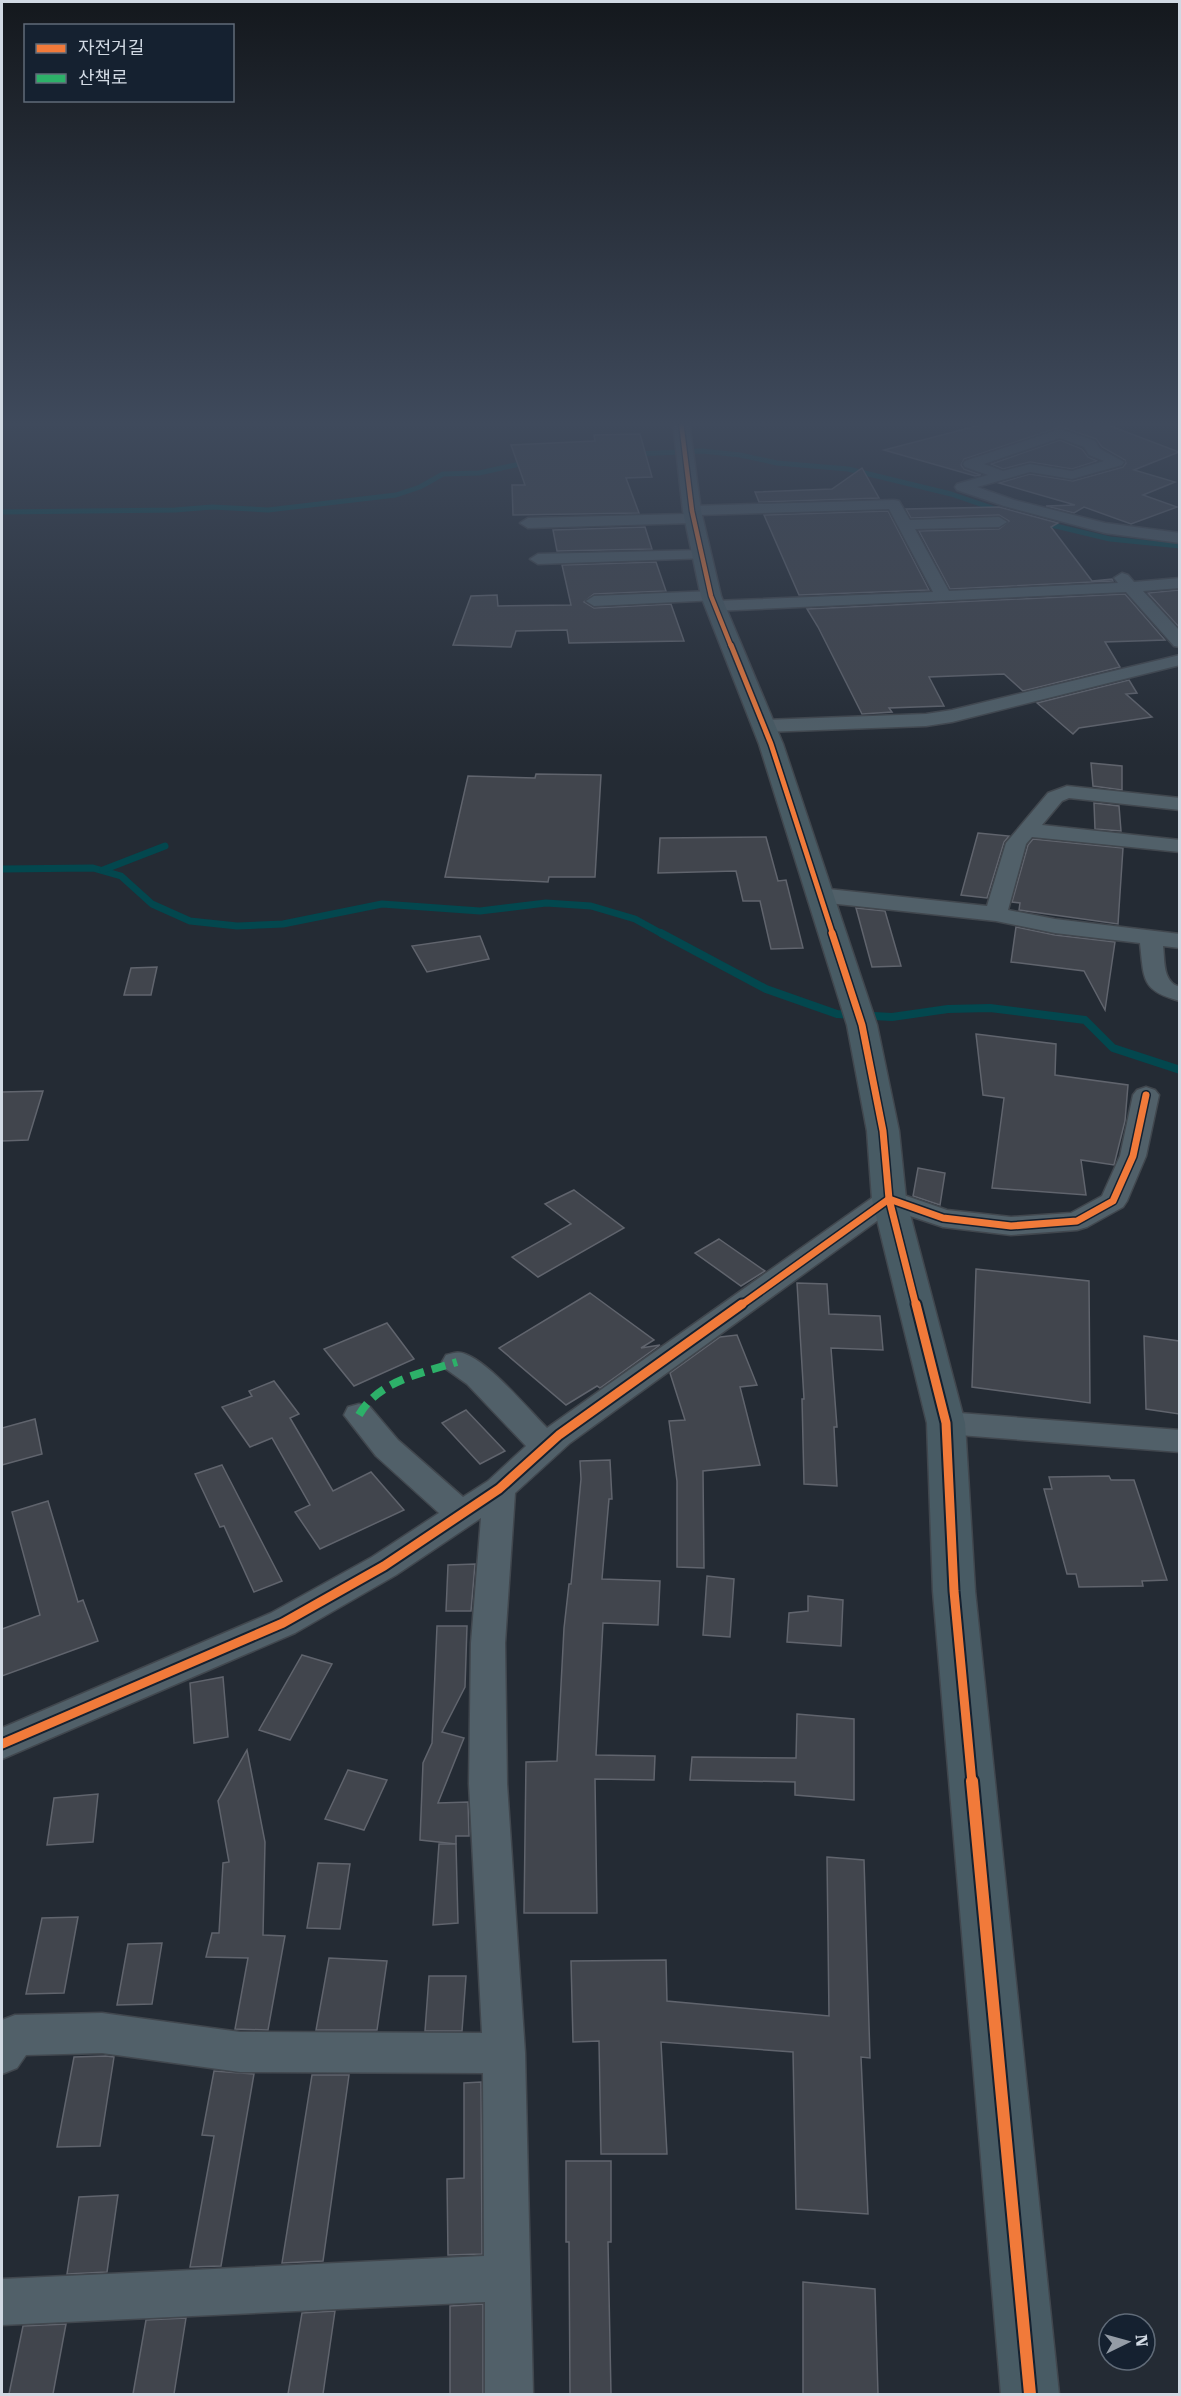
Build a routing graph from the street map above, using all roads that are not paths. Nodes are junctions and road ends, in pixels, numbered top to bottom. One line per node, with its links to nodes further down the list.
1 (697, 534): 5 (street)
2 (910, 534): 10 (street)
3 (1148, 534): 4 (street)
4 (1179, 538)
5 (702, 555): 6 (street); 12 (street)
6 (538, 559)
7 (1114, 571): 9 (street)
8 (1179, 583): 9 (street)
9 (1131, 587): 10 (street); 13 (street)
10 (944, 596): 12 (street)
11 (594, 601): 12 (street)
12 (713, 601): 15 (street)
13 (1179, 642)
14 (1179, 660): 15 (street)
15 (767, 734): 19 (street)
16 (1179, 804): 17 (street)
17 (1027, 830): 18 (street); 20 (street)
18 (1179, 846)
19 (819, 896): 20 (street); 25 (street)
20 (996, 914): 21 (street)
21 (1151, 938): 22 (street); 23 (street)
22 (1179, 941)
23 (1179, 994)
24 (1146, 1095): 25 (street)
25 (889, 1199): 28 (street); 30 (street)
26 (457, 1362): 30 (street)
27 (359, 1415): 32 (street)
28 (946, 1423): 29 (street); 39 (street)
29 (1179, 1441)
30 (546, 1447): 31 (street)
31 (499, 1489): 32 (street); 34 (street)
32 (462, 1514): 33 (street)
33 (2, 1744)
34 (504, 2053): 35 (street); 36 (street)
35 (2, 2054)
36 (507, 2278): 37 (street); 38 (street)
37 (2, 2302)
38 (508, 2394)
39 (1030, 2394)

